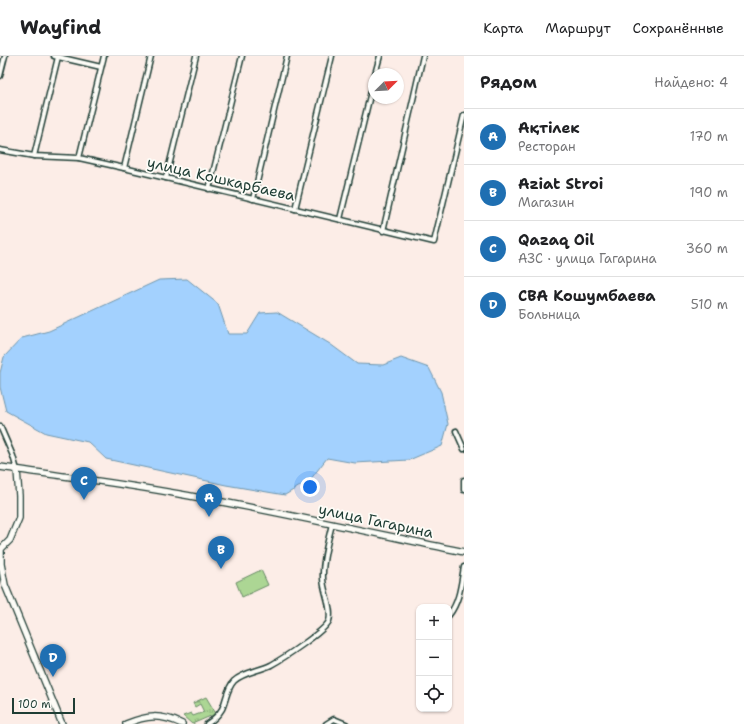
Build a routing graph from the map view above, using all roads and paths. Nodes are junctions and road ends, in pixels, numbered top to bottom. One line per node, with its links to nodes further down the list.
1 (5, 56): 13 (street)
2 (56, 56): 11 (street); 17 (street)
3 (104, 56): 11 (street)
4 (151, 56): 19 (street)
5 (196, 56): 20 (street)
6 (242, 56): 21 (street)
7 (287, 56): 22 (street)
8 (332, 56): 23 (street)
9 (380, 56): 12 (street)
10 (422, 56): 25 (street)
11 (101, 67): 18 (street)
12 (377, 68)
13 (0, 76)
14 (368, 104): 24 (street)
15 (464, 115): 25 (street, улица Кошкарбаева)
16 (0, 150): 17 (street, улица Кошкарбаева)
17 (34, 156): 18 (street, улица Кошкарбаева)
18 (79, 158): 19 (street, улица Кошкарбаева)
19 (124, 168): 20 (street, улица Кошкарбаева)
20 (166, 178): 21 (street, улица Кошкарбаева)
21 (209, 188): 22 (street, улица Кошкарбаева)
22 (253, 199): 23 (street, улица Кошкарбаева)
23 (295, 209): 24 (street, улица Кошкарбаева)
24 (340, 220): 25 (street, улица Кошкарбаева)
25 (383, 231)
26 (0, 426): 30 (street)
27 (456, 431): 28 (street)
28 (464, 449)
29 (0, 467): 30 (main road, улица Гагарина)
30 (17, 470): 33 (main road, улица Гагарина); 37 (main road)
31 (464, 480): 32 (street)
32 (464, 490)
33 (332, 524): 34 (main road, улица Гагарина); 40 (street)
34 (464, 552)
35 (464, 567): 36 (street)
36 (452, 611)
37 (62, 724)
38 (126, 724): 39 (main road)
39 (182, 724)
40 (207, 724)
41 (326, 724): 42 (street)
42 (346, 724)

